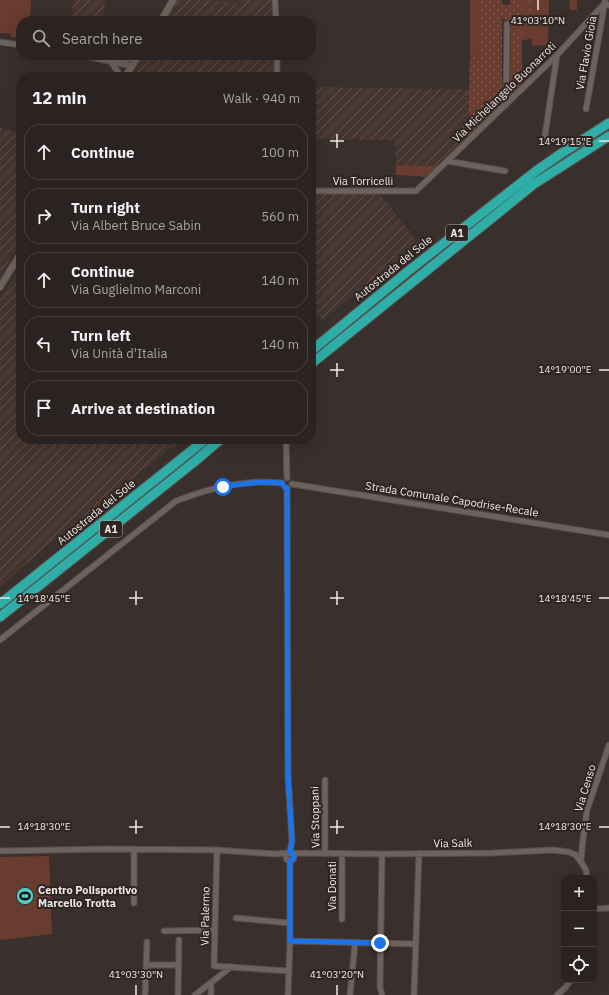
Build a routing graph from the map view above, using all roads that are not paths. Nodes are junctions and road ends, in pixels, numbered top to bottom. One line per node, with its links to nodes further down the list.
1 (173, 0): 4 (street)
2 (275, 0): 5 (street)
3 (606, 3): 9 (street, Via Michelangelo Buonarroti); 20 (street, Via Flavio Gioia)
4 (164, 16)
5 (276, 16)
6 (507, 24): 19 (street)
7 (0, 42): 8 (street)
8 (16, 44)
9 (558, 55): 19 (street, Via Michelangelo Buonarroti); 23 (street)
10 (102, 60): 14 (street)
11 (126, 60): 14 (street)
12 (135, 60): 15 (street)
13 (277, 60): 18 (street)
14 (111, 62): 15 (street); 16 (street)
15 (132, 66): 17 (street)
16 (118, 72)
17 (128, 72)
18 (277, 72)
19 (506, 104): 24 (street, Via Michelangelo Buonarroti)
20 (586, 109)
21 (609, 123): 30 (highway, Autostrada del Sole / A1)
22 (609, 136): 31 (highway, Autostrada del Sole / A1)
23 (544, 142)
24 (447, 161): 25 (street); 27 (street, Via Michelangelo Buonarroti)
25 (505, 171)
26 (316, 191): 27 (street, Via Torricelli)
27 (416, 191)
28 (16, 261): 29 (street)
29 (0, 287)
30 (316, 347)
31 (316, 360)
32 (200, 444): 40 (highway, Autostrada del Sole / A1)
33 (215, 444): 41 (highway, Autostrada del Sole / A1)
34 (286, 444): 35 (street)
35 (287, 478): 36 (street); 37 (street)
36 (282, 483): 38 (street); 42 (street)
37 (292, 484): 38 (street); 39 (street, Strada Comunale Capodrise-Recale)
38 (287, 488): 48 (street)
39 (609, 535)
40 (0, 604)
41 (0, 617)
42 (0, 640)
43 (609, 745): 56 (street, Via Censo)
44 (325, 780): 50 (street, Via Stoppani)
45 (134, 849): 46 (street, Via Salk); 47 (street, Via Salk); 58 (street)
46 (217, 850): 53 (street, Via Salk); 64 (street, Via Palermo)
47 (0, 851)
48 (290, 853): 49 (street, Via Salk); 53 (street, Via Salk); 55 (street)
49 (303, 853): 50 (street, Via Salk); 55 (street)
50 (325, 853): 51 (street, Via Salk)
51 (342, 853): 54 (street, Via Salk); 62 (street, Via Donati)
52 (419, 853): 54 (street, Via Salk); 56 (street, Via Salk); 71 (street)
53 (275, 854): 55 (street, Via Salk)
54 (382, 854): 70 (street)
55 (289, 860): 63 (street)
56 (581, 862): 57 (street)
57 (587, 875)
58 (134, 903)
59 (609, 908): 60 (street)
60 (597, 909)
61 (236, 918): 63 (street)
62 (342, 919)
63 (290, 923): 67 (street)
64 (215, 930): 65 (street); 74 (street, Via Palermo)
65 (164, 931)
66 (179, 940): 73 (street)
67 (290, 941): 69 (street); 75 (street)
68 (146, 942): 72 (street)
69 (356, 943): 70 (street); 83 (street)
70 (380, 943): 71 (street); 84 (street)
71 (416, 944): 85 (street)
72 (146, 965): 73 (street); 78 (street)
73 (179, 965): 79 (street)
74 (231, 967): 75 (street); 76 (street)
75 (289, 971): 82 (street)
76 (211, 983): 80 (street); 81 (street)
77 (569, 983): 86 (street)
78 (145, 995)
79 (178, 995)
80 (195, 995)
81 (211, 995)
82 (288, 995)
83 (350, 995)
84 (382, 995)
85 (414, 995)
86 (557, 995)

